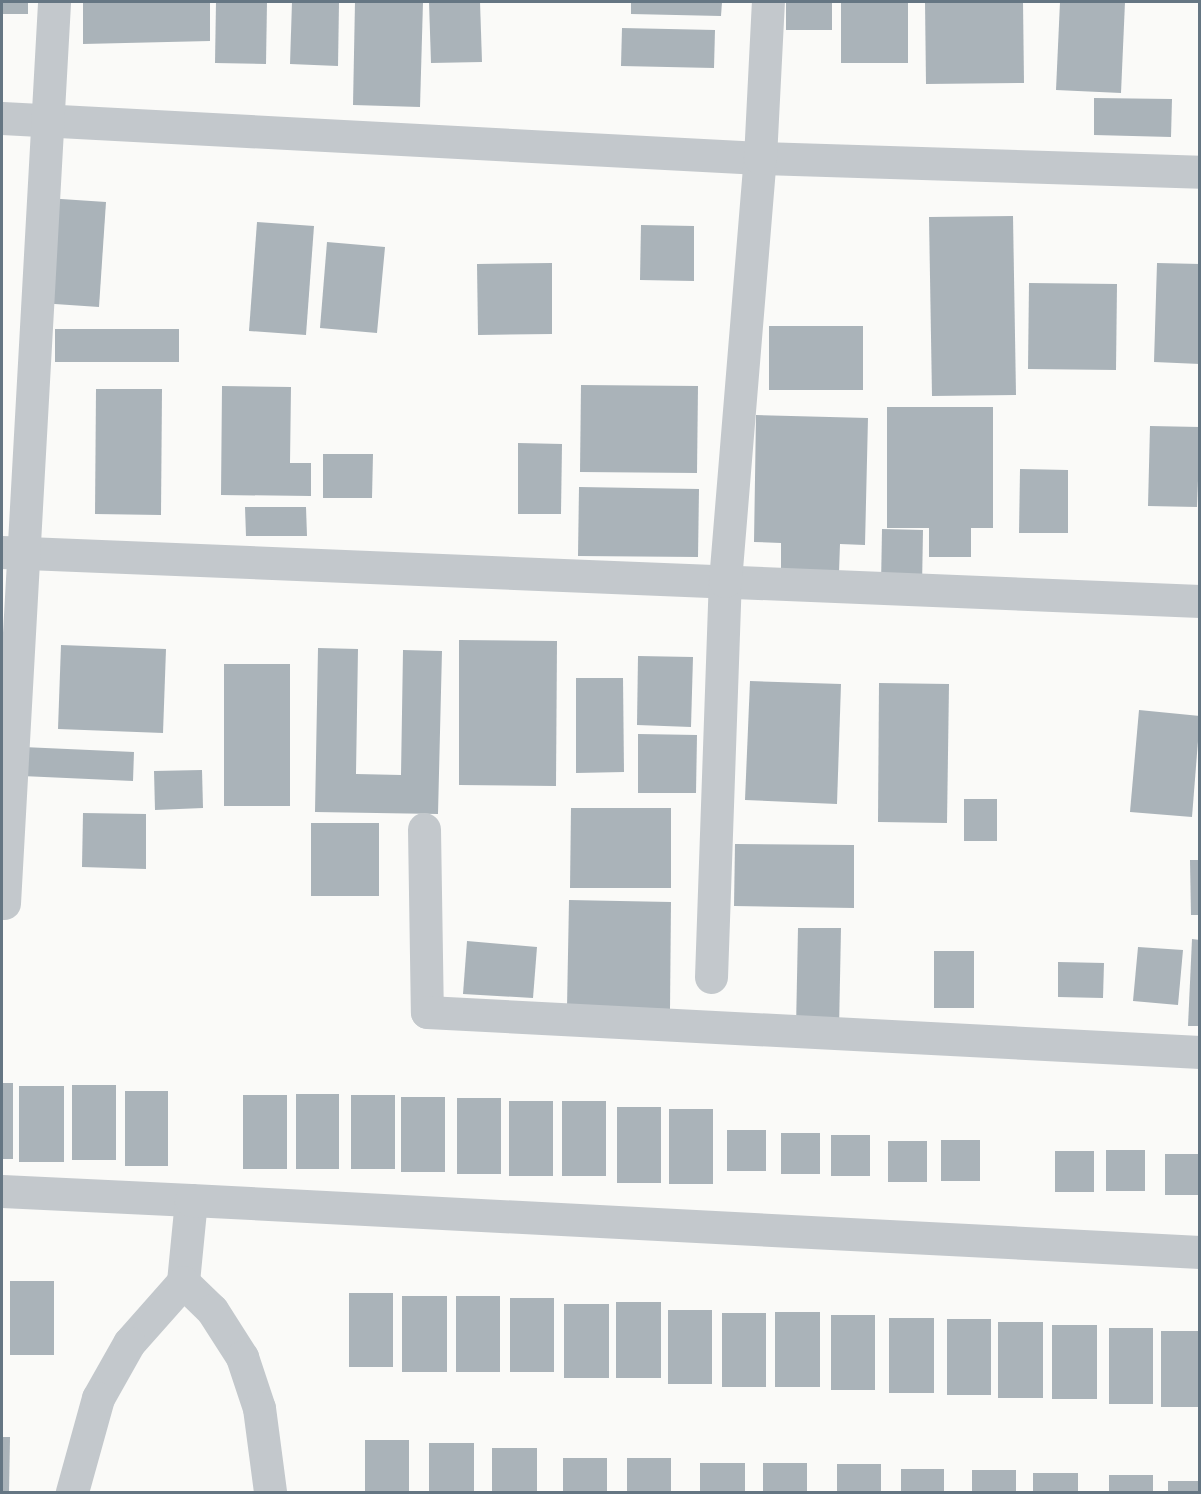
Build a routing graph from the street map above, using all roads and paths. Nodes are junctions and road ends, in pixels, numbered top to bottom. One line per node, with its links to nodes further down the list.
1 (54, 2): 4 (street)
2 (768, 2): 5 (street)
3 (2, 118): 4 (street)
4 (50, 120): 5 (street); 7 (street)
5 (760, 158): 6 (street); 8 (street)
6 (1200, 172)
7 (12, 552): 8 (street); 11 (street)
8 (725, 581): 9 (street); 12 (street)
9 (1200, 601)
10 (424, 829): 13 (street)
11 (4, 903)
12 (711, 977)
13 (1200, 1052)
14 (2, 1191): 15 (street)
15 (191, 1200): 16 (street); 17 (street)
16 (1200, 1252)
17 (183, 1282): 18 (street); 19 (street)
18 (72, 1492)
19 (270, 1492)

